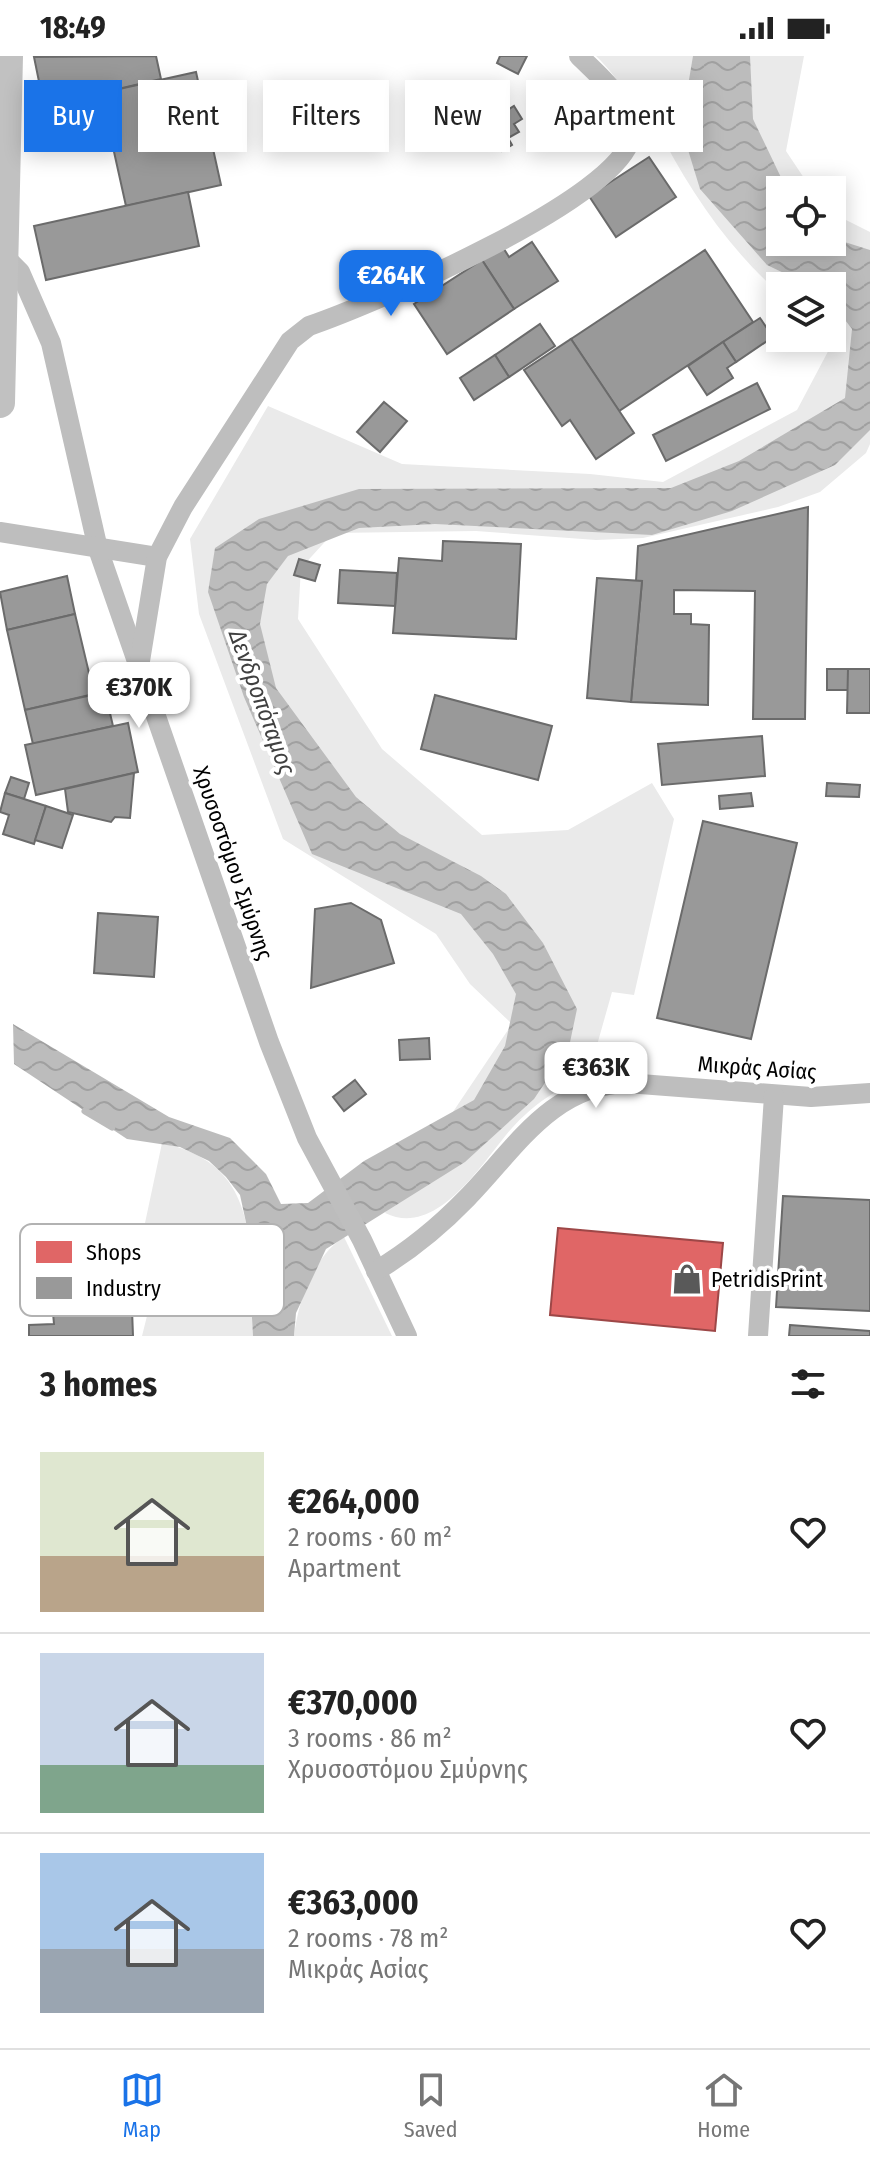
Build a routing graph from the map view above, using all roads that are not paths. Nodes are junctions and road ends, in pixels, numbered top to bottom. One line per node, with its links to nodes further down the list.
1 (8, 56): 3 (street)
2 (579, 56): 7 (street)
3 (5, 257): 4 (street); 6 (street, Χρυσοστόμου Σμύρνης)
4 (0, 403)
5 (0, 532): 6 (street)
6 (98, 549): 7 (street); 8 (street, Χρυσοστόμου Σμύρνης)
7 (157, 557): 8 (street)
8 (139, 665): 11 (street, Χρυσοστόμου Σμύρνης)
9 (870, 1093): 10 (street, Μικράς Ασίας)
10 (774, 1096): 11 (street, Μικράς Ασίας); 13 (street)
11 (376, 1271): 12 (street, Χρυσοστόμου Σμύρνης)
12 (407, 1336)
13 (758, 1336)

